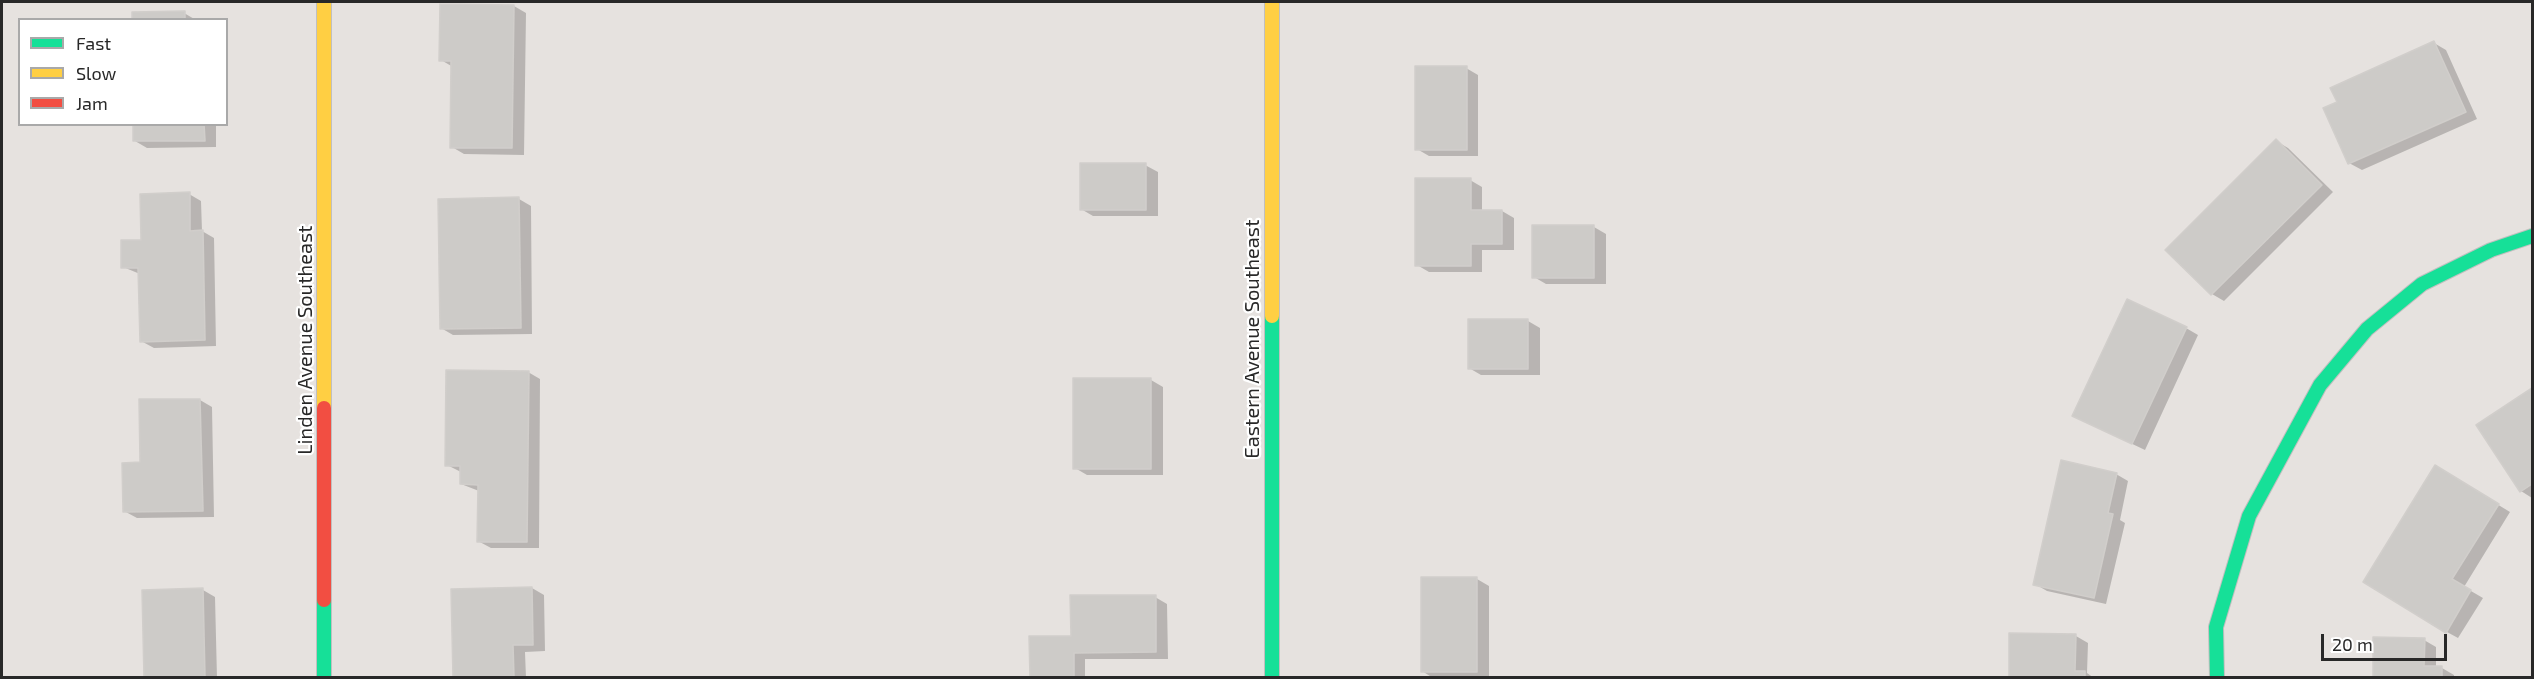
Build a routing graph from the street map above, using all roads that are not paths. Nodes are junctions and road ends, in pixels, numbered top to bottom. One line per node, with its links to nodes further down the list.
1 (324, 2): 4 (street, Linden Avenue Southeast)
2 (1272, 2): 5 (street, Eastern Avenue Southeast)
3 (2532, 236): 6 (street)
4 (324, 678)
5 (1272, 678)
6 (2217, 678)

